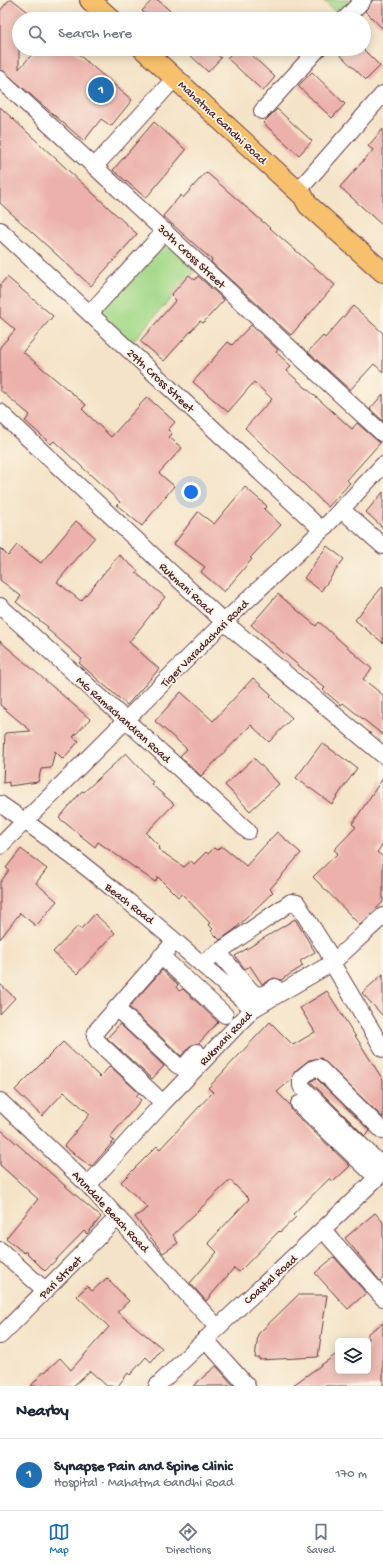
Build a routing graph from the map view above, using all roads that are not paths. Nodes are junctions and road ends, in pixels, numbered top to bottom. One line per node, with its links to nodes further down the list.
1 (90, 0): 3 (main road)
2 (363, 0): 4 (street)
3 (103, 12)
4 (352, 12)
5 (151, 56): 7 (main road, Mahatma Gandhi Road)
6 (312, 56): 10 (street)
7 (175, 78): 11 (street); 12 (main road, Mahatma Gandhi Road)
8 (0, 79): 11 (street, 30th Cross Street)
9 (383, 94): 12 (street)
10 (262, 111)
11 (95, 166): 14 (street, 30th Cross Street)
12 (300, 193): 15 (main road, Mahatma Gandhi Road); 16 (main road, Mahatma Gandhi Road)
13 (0, 230): 17 (street, 29th Cross Street)
14 (165, 231): 17 (street); 19 (street, 30th Cross Street)
15 (383, 257)
16 (383, 272)
17 (90, 313): 22 (street, 29th Cross Street)
18 (0, 412): 25 (street, Rukmani Road)
19 (383, 434)
20 (383, 465): 21 (street, Tiger Varadachari Road)
21 (342, 509): 22 (street, Tiger Varadachari Road); 23 (street)
22 (322, 530): 25 (street, Tiger Varadachari Road)
23 (383, 546)
24 (0, 606): 26 (street, MG Ramachandran Road)
25 (224, 622): 26 (street, Tiger Varadachari Road); 27 (street, Rukmani Road)
26 (125, 721): 29 (street, Tiger Varadachari Road); 30 (street, MG Ramachandran Road)
27 (383, 755)
28 (0, 804): 29 (street, Beach Road)
29 (25, 821): 31 (street, Tiger Varadachari Road); 33 (street, Beach Road)
30 (248, 831)
31 (0, 846)
32 (383, 916): 36 (street, Rukmani Road)
33 (175, 941): 35 (street); 37 (street, Beach Road)
34 (218, 952): 36 (street); 36 (street); 37 (street)
35 (161, 956): 39 (street); 40 (street)
36 (330, 958): 41 (street, Rukmani Road); 43 (street)
37 (202, 964): 38 (street, Beach Road)
38 (227, 987): 39 (street); 41 (street, Beach Road)
39 (212, 1003): 42 (street)
40 (116, 1008): 44 (street); 47 (street)
41 (253, 1010): 47 (street, Rukmani Road)
42 (225, 1015)
43 (378, 1030): 45 (street)
44 (200, 1049)
45 (383, 1049)
46 (0, 1101): 51 (street, Arundale Beach Road)
47 (163, 1102): 51 (street, Rukmani Road)
48 (299, 1104): 50 (street)
49 (383, 1131): 50 (street)
50 (381, 1172): 53 (street, Coastal Road)
51 (88, 1185): 52 (street, Arundale Beach Road)
52 (118, 1217): 55 (street, Pari Street); 57 (street, Arundale Beach Road)
53 (323, 1230): 56 (street); 57 (street, Coastal Road)
54 (0, 1250): 55 (street)
55 (46, 1291): 58 (street, Pari Street)
56 (383, 1298)
57 (217, 1327): 59 (street, Coastal Road)
58 (0, 1336)
59 (205, 1339): 60 (street, Coastal Road); 61 (street)
60 (163, 1384)
61 (247, 1386)

